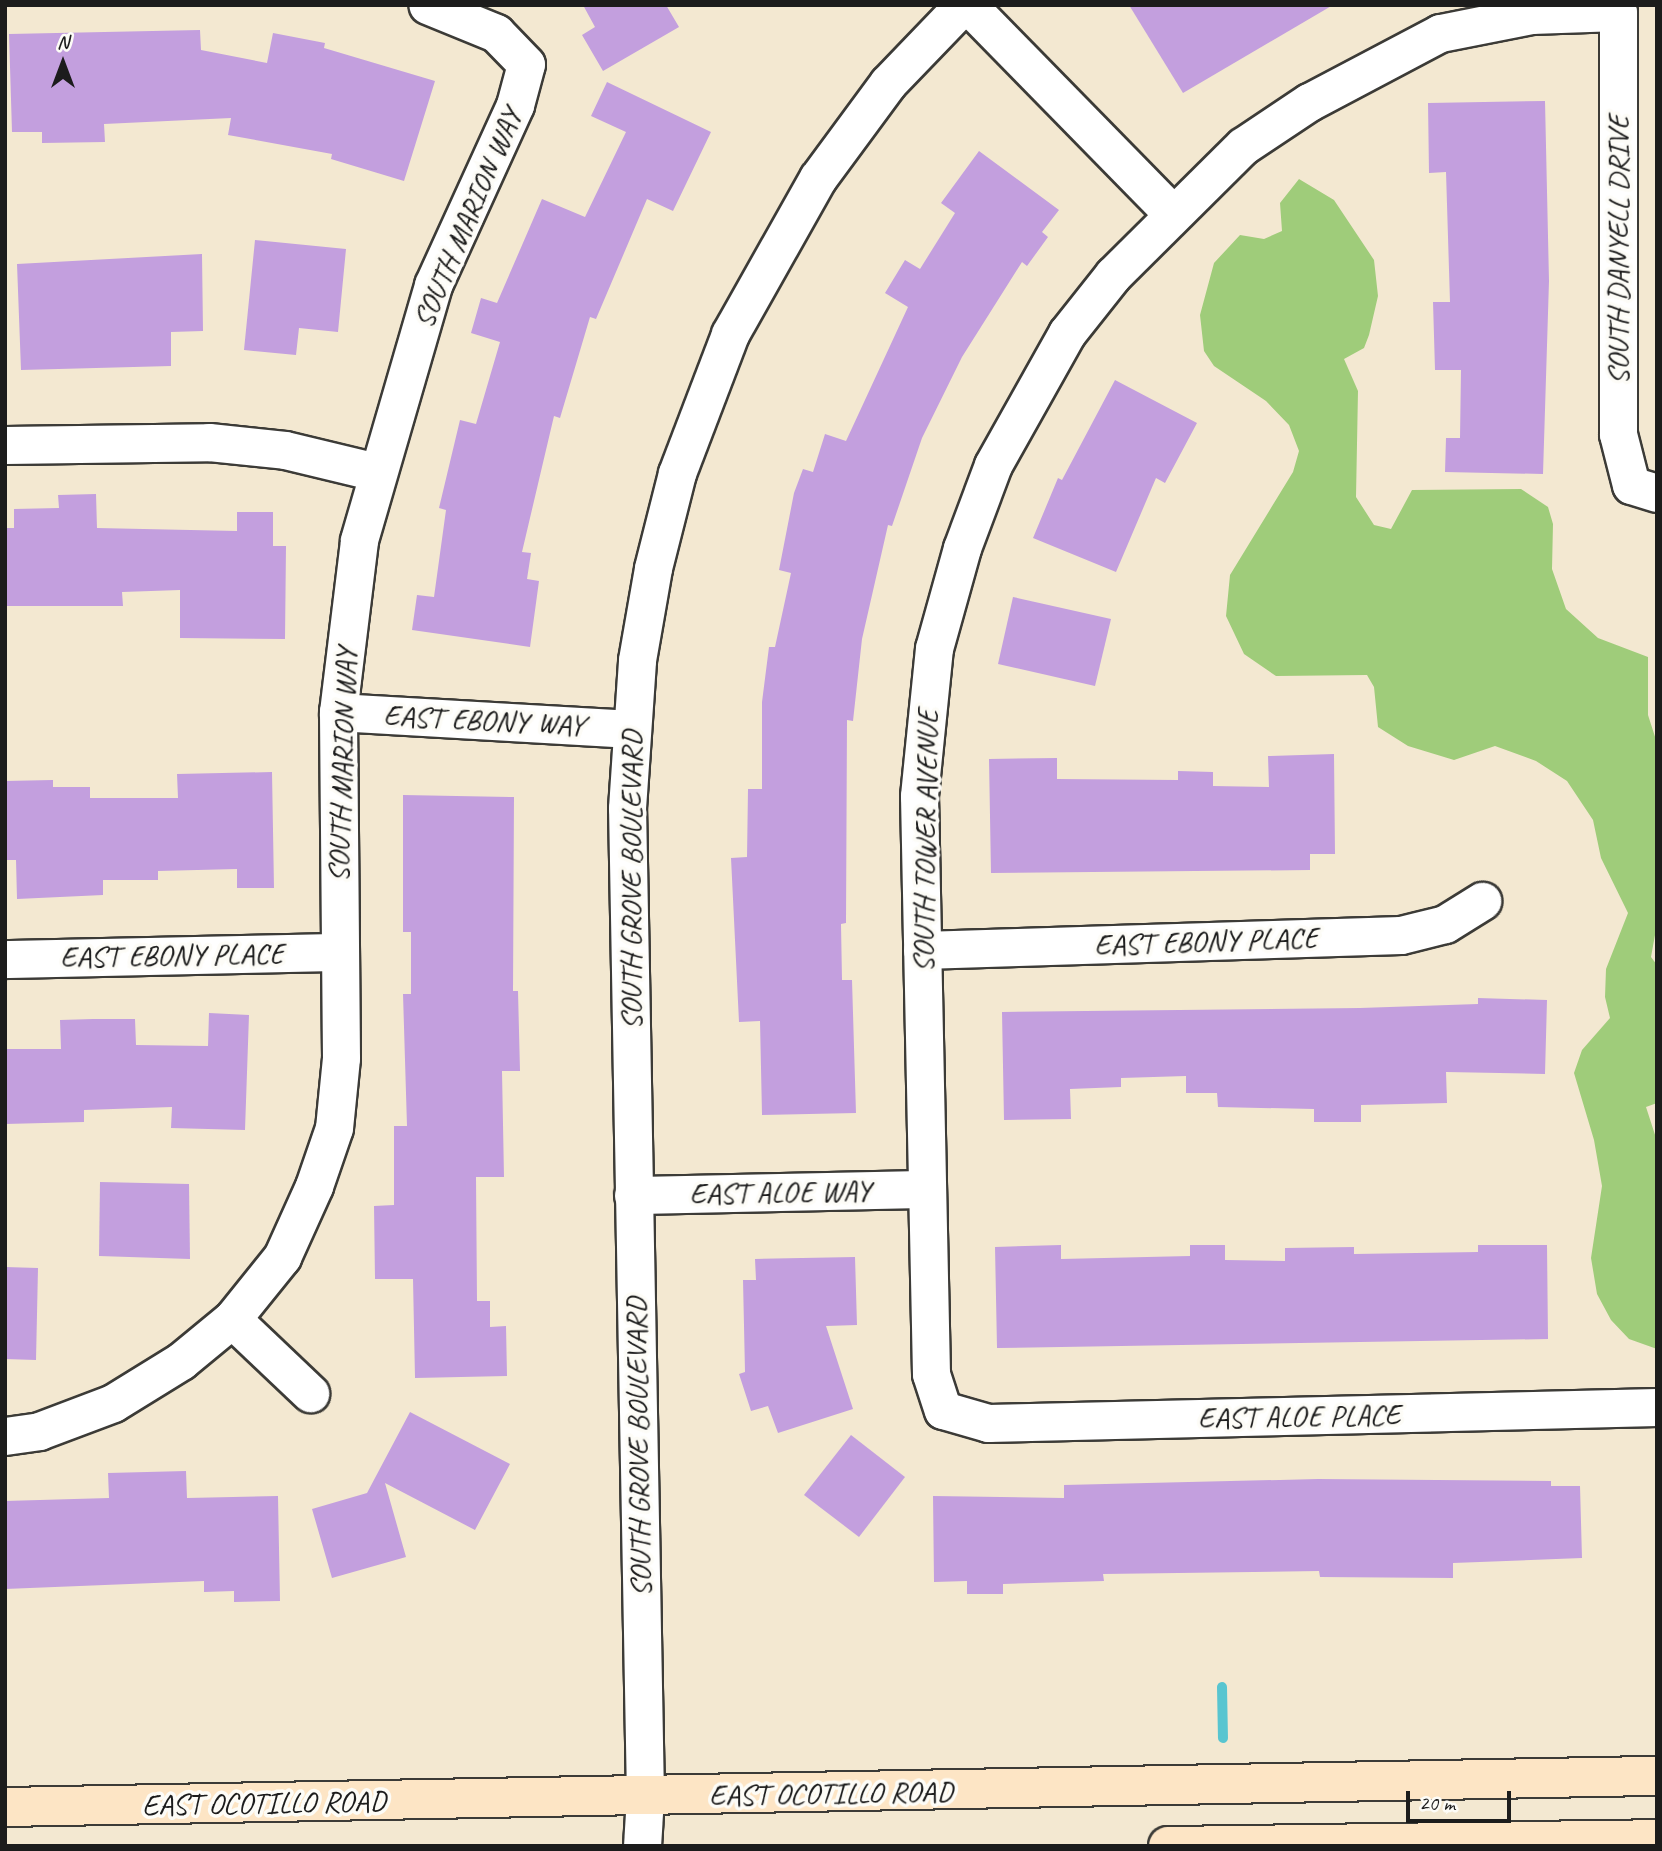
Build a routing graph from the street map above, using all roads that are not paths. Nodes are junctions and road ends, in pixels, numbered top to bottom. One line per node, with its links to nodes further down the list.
1 (426, 5): 7 (street, SOUTH MARION WAY)
2 (963, 5): 10 (street, SOUTH GROVE BOULEVARD)
3 (968, 5): 5 (street)
4 (1618, 12): 5 (street, SOUTH TOWER AVENUE); 8 (street, SOUTH DANYELL DRIVE)
5 (1172, 214): 12 (street, SOUTH TOWER AVENUE)
6 (5, 445): 7 (street)
7 (376, 472): 9 (street, SOUTH MARION WAY)
8 (1644, 489)
9 (338, 712): 10 (street, EAST EBONY WAY); 13 (street, SOUTH MARION WAY)
10 (631, 729): 16 (street, SOUTH GROVE BOULEVARD)
11 (1482, 901): 12 (street, EAST EBONY PLACE)
12 (922, 950): 15 (street, SOUTH TOWER AVENUE)
13 (339, 952): 14 (street, EAST EBONY PLACE); 17 (street, SOUTH MARION WAY)
14 (5, 958)
15 (927, 1189): 16 (street, EAST ALOE WAY); 20 (street, SOUTH TOWER AVENUE)
16 (633, 1195): 23 (street, SOUTH GROVE BOULEVARD)
17 (232, 1319): 18 (street); 21 (street)
18 (310, 1393)
19 (1657, 1407): 20 (street, EAST ALOE PLACE)
20 (943, 1410)
21 (5, 1436)
22 (1657, 1776): 23 (main road, EAST OCOTILLO ROAD)
23 (645, 1797): 24 (main road, EAST OCOTILLO ROAD); 26 (street, SOUTH GROVE BOULEVARD)
24 (5, 1807)
25 (1657, 1839): 27 (main road)
26 (642, 1846)
27 (1168, 1846)

